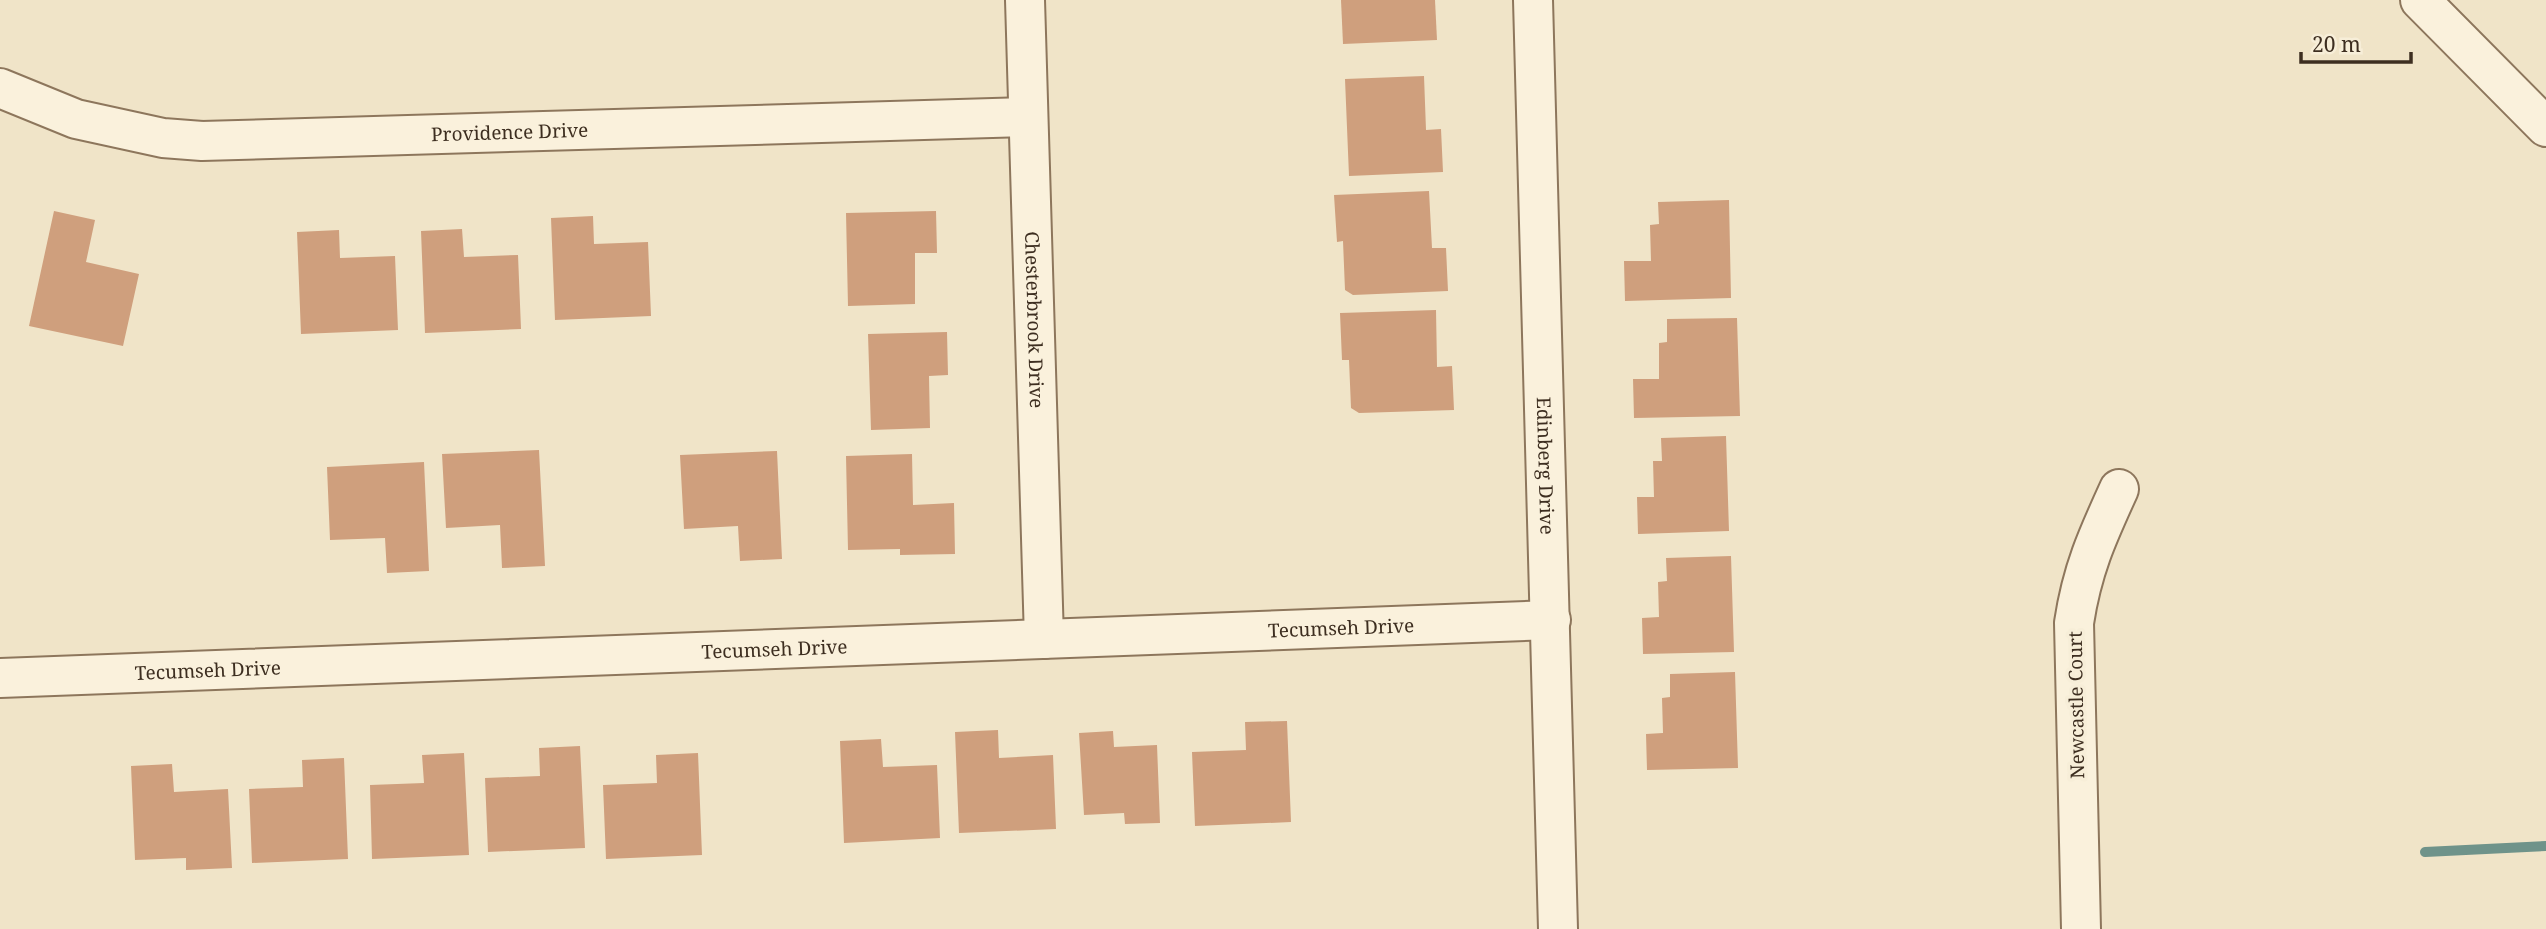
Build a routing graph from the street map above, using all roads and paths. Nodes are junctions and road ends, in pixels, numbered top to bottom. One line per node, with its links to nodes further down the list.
1 (1025, 0): 5 (street, Chesterbrook Drive)
2 (1533, 0): 8 (street, Edinberg Drive)
3 (2420, 0): 6 (street)
4 (2, 94): 5 (street, Providence Drive)
5 (1028, 117): 9 (street, Chesterbrook Drive)
6 (2543, 117)
7 (2119, 489): 12 (street, Newcastle Court)
8 (1551, 620): 9 (street, Tecumseh Drive); 11 (street, Edinberg Drive)
9 (1044, 639): 10 (street, Tecumseh Drive)
10 (0, 678)
11 (1558, 929)
12 (2081, 929)

